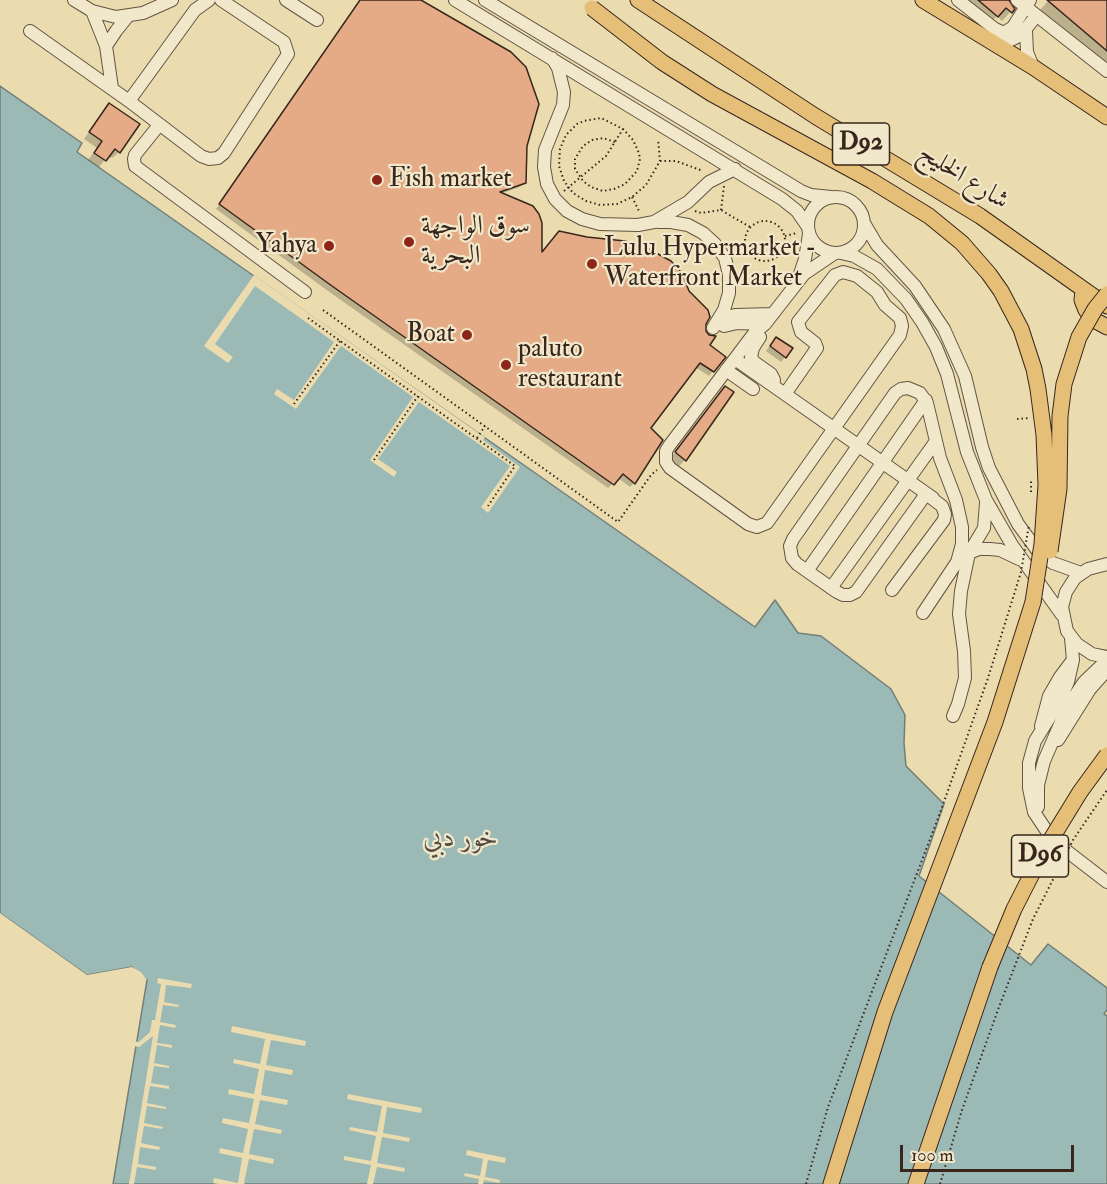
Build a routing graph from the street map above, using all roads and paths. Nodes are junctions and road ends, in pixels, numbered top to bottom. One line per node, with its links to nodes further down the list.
1 (74, 0): 14 (street)
2 (172, 0): 16 (street)
3 (209, 0): 27 (street)
4 (221, 0): 15 (street)
5 (241, 0): 15 (street)
6 (286, 0): 18 (street)
7 (455, 0): 23 (street)
8 (485, 0): 38 (street)
9 (638, 0): 48 (main road, شارع الخليج / D92)
10 (923, 0): 21 (main road)
11 (958, 0): 12 (street)
12 (1024, 2): 17 (street)
13 (587, 4): 90 (main road, bridge)
14 (92, 11): 16 (street); 22 (street)
15 (245, 15): 30 (street)
16 (128, 16): 22 (street)
17 (1036, 16): 20 (street); 25 (street)
18 (317, 20)
19 (30, 31): 26 (street)
20 (1026, 31): 21 (street); 24 (street)
21 (995, 43): 24 (main road)
22 (106, 46): 26 (street)
23 (551, 57): 28 (street); 39 (street)
24 (1033, 67): 29 (main road)
25 (1107, 71)
26 (112, 88): 27 (street)
27 (129, 101): 30 (street)
28 (650, 117): 33 (path); 34 (street)
29 (1107, 117)
30 (159, 124): 49 (street)
31 (623, 129): 32 (path); 35 (path); 36 (path)
32 (615, 142): 35 (path); 35 (path)
33 (660, 161): 34 (path); 37 (path)
34 (726, 173): 40 (street); 41 (path); 45 (street)
35 (580, 178): 36 (path)
36 (568, 188): 37 (path); 39 (path)
37 (632, 197): 42 (path)
38 (831, 197): 43 (street); 45 (street)
39 (555, 199): 42 (street)
40 (687, 202): 41 (path); 42 (street)
41 (721, 210): 44 (path)
42 (650, 223): 54 (street)
43 (864, 223): 46 (street); 87 (street)
44 (750, 228): 44 (path)
45 (809, 230): 46 (street); 47 (street)
46 (838, 253): 47 (street); 79 (street)
47 (796, 284): 54 (street)
48 (1083, 290): 50 (main road); 51 (main road, شارع الخليج / D92); 55 (main road)
49 (305, 292)
50 (1107, 293): 90 (main road, bridge)
51 (1107, 306)
52 (323, 310): 66 (path)
53 (308, 318): 56 (path)
54 (769, 319): 57 (street); 59 (street)
55 (1107, 327)
56 (340, 341): 62 (path); 64 (path)
57 (735, 359): 58 (street); 59 (street)
58 (726, 370): 60 (street); 73 (street)
59 (773, 386): 61 (street)
60 (753, 389)
61 (785, 394): 68 (street); 68 (street)
62 (418, 396): 69 (path); 72 (path)
63 (926, 400): 70 (street); 71 (street); 74 (street)
64 (294, 404)
65 (1017, 419): 67 (path)
66 (485, 426): 69 (path); 73 (path)
67 (1031, 427)
68 (834, 429): 71 (street); 73 (street)
69 (477, 438): 80 (path)
70 (936, 441): 76 (street); 81 (street)
71 (859, 447): 74 (street); 86 (street)
72 (374, 460)
73 (666, 462)
74 (883, 464): 76 (street); 86 (street)
75 (1032, 474): 78 (path, bridge)
76 (907, 480): 77 (street); 88 (street)
77 (927, 494): 81 (street); 88 (street); 89 (street)
78 (1031, 499)
79 (986, 500): 83 (street); 85 (street)
80 (488, 506)
81 (958, 507): 91 (street)
82 (1029, 524): 102 (path, bridge)
83 (969, 553): 85 (street); 96 (street)
84 (1107, 564): 87 (street)
85 (1028, 567): 92 (street)
86 (807, 571): 88 (street)
87 (1081, 573): 92 (street)
88 (831, 588)
89 (892, 590)
90 (1033, 602): 103 (main road)
91 (923, 613)
92 (1062, 615): 93 (street)
93 (1071, 638): 94 (street); 100 (street)
94 (1107, 658): 97 (street)
95 (1107, 670): 97 (street)
96 (952, 716)
97 (1049, 749): 100 (street)
98 (1107, 755): 104 (main road, D96, bridge)
99 (1107, 790): 105 (path, bridge)
100 (1040, 823): 101 (street)
101 (1107, 882)
102 (806, 1184)
103 (831, 1184)
104 (916, 1184)
105 (940, 1184)

